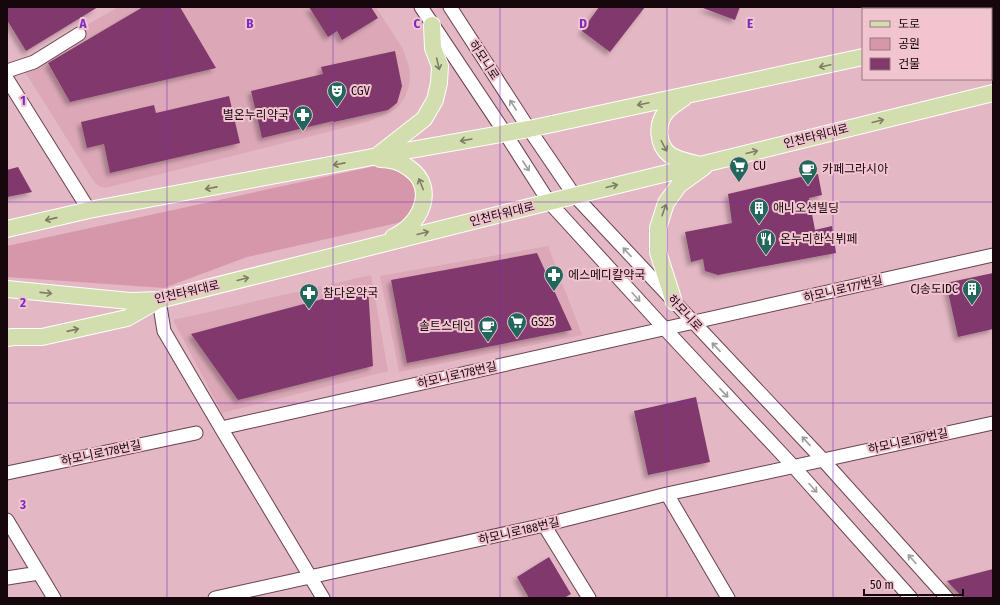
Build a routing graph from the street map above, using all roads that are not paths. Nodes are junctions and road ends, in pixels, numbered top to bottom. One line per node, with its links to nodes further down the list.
1 (421, 7): 3 (street, 하모니로)
2 (450, 7): 10 (street, 하모니로, one-way to 2)
3 (432, 25): 11 (street, 하모니로); 12 (main road, one-way to 12)
4 (79, 34): 6 (street)
5 (862, 58): 9 (main road, one-way to 9)
6 (7, 70)
7 (7, 79): 16 (street)
8 (993, 93): 13 (main road, 인천타워대로, one-way to 8)
9 (690, 94): 10 (main road, one-way to 10); 13 (main road, one-way to 13)
10 (529, 129): 11 (main road); 14 (street, 하모니로)
11 (505, 133): 12 (main road, one-way to 12); 15 (street, 하모니로, one-way to 15)
12 (369, 158): 16 (main road, one-way to 16); 18 (main road, one-way to 12)
13 (706, 163): 14 (main road, 인천타워대로, one-way to 13); 22 (main road, one-way to 13)
14 (574, 195): 15 (main road, 인천타워대로); 22 (street, 하모니로, one-way to 14)
15 (549, 202): 18 (main road, 인천타워대로, one-way to 15); 24 (street, 하모니로, one-way to 24)
16 (88, 210): 17 (main road, one-way to 17)
17 (7, 229)
18 (367, 247): 21 (main road, 인천타워대로, one-way to 18)
19 (993, 255): 23 (street, 하모니로177번길)
20 (7, 289): 21 (main road, 인천타워대로, one-way to 21)
21 (159, 300): 25 (main road, one-way to 21); 27 (street)
22 (674, 302): 23 (street, 하모니로)
23 (693, 322): 24 (street, 하모니로178번길); 29 (street, 하모니로, one-way to 23)
24 (665, 329): 27 (street, 하모니로178번길); 30 (street, 하모니로, one-way to 30)
25 (7, 338)
26 (993, 423): 29 (street, 하모니로187번길)
27 (220, 428): 37 (street)
28 (196, 433): 31 (street, 하모니로178번길)
29 (823, 460): 30 (street, 하모니로188번길); 45 (street, 하모니로, one-way to 29)
30 (793, 466): 32 (street, 하모니로188번길); 44 (street, 하모니로, one-way to 44)
31 (7, 473)
32 (667, 494): 34 (street, 하모니로188번길); 43 (street)
33 (7, 520): 35 (street)
34 (544, 526): 37 (street, 하모니로188번길); 42 (street)
35 (12, 539): 36 (street)
36 (39, 573): 38 (street); 39 (street)
37 (311, 576): 40 (street, 하모니로188번길); 41 (street)
38 (7, 578)
39 (54, 598)
40 (215, 598)
41 (323, 598)
42 (589, 598)
43 (728, 598)
44 (911, 598)
45 (947, 598)

